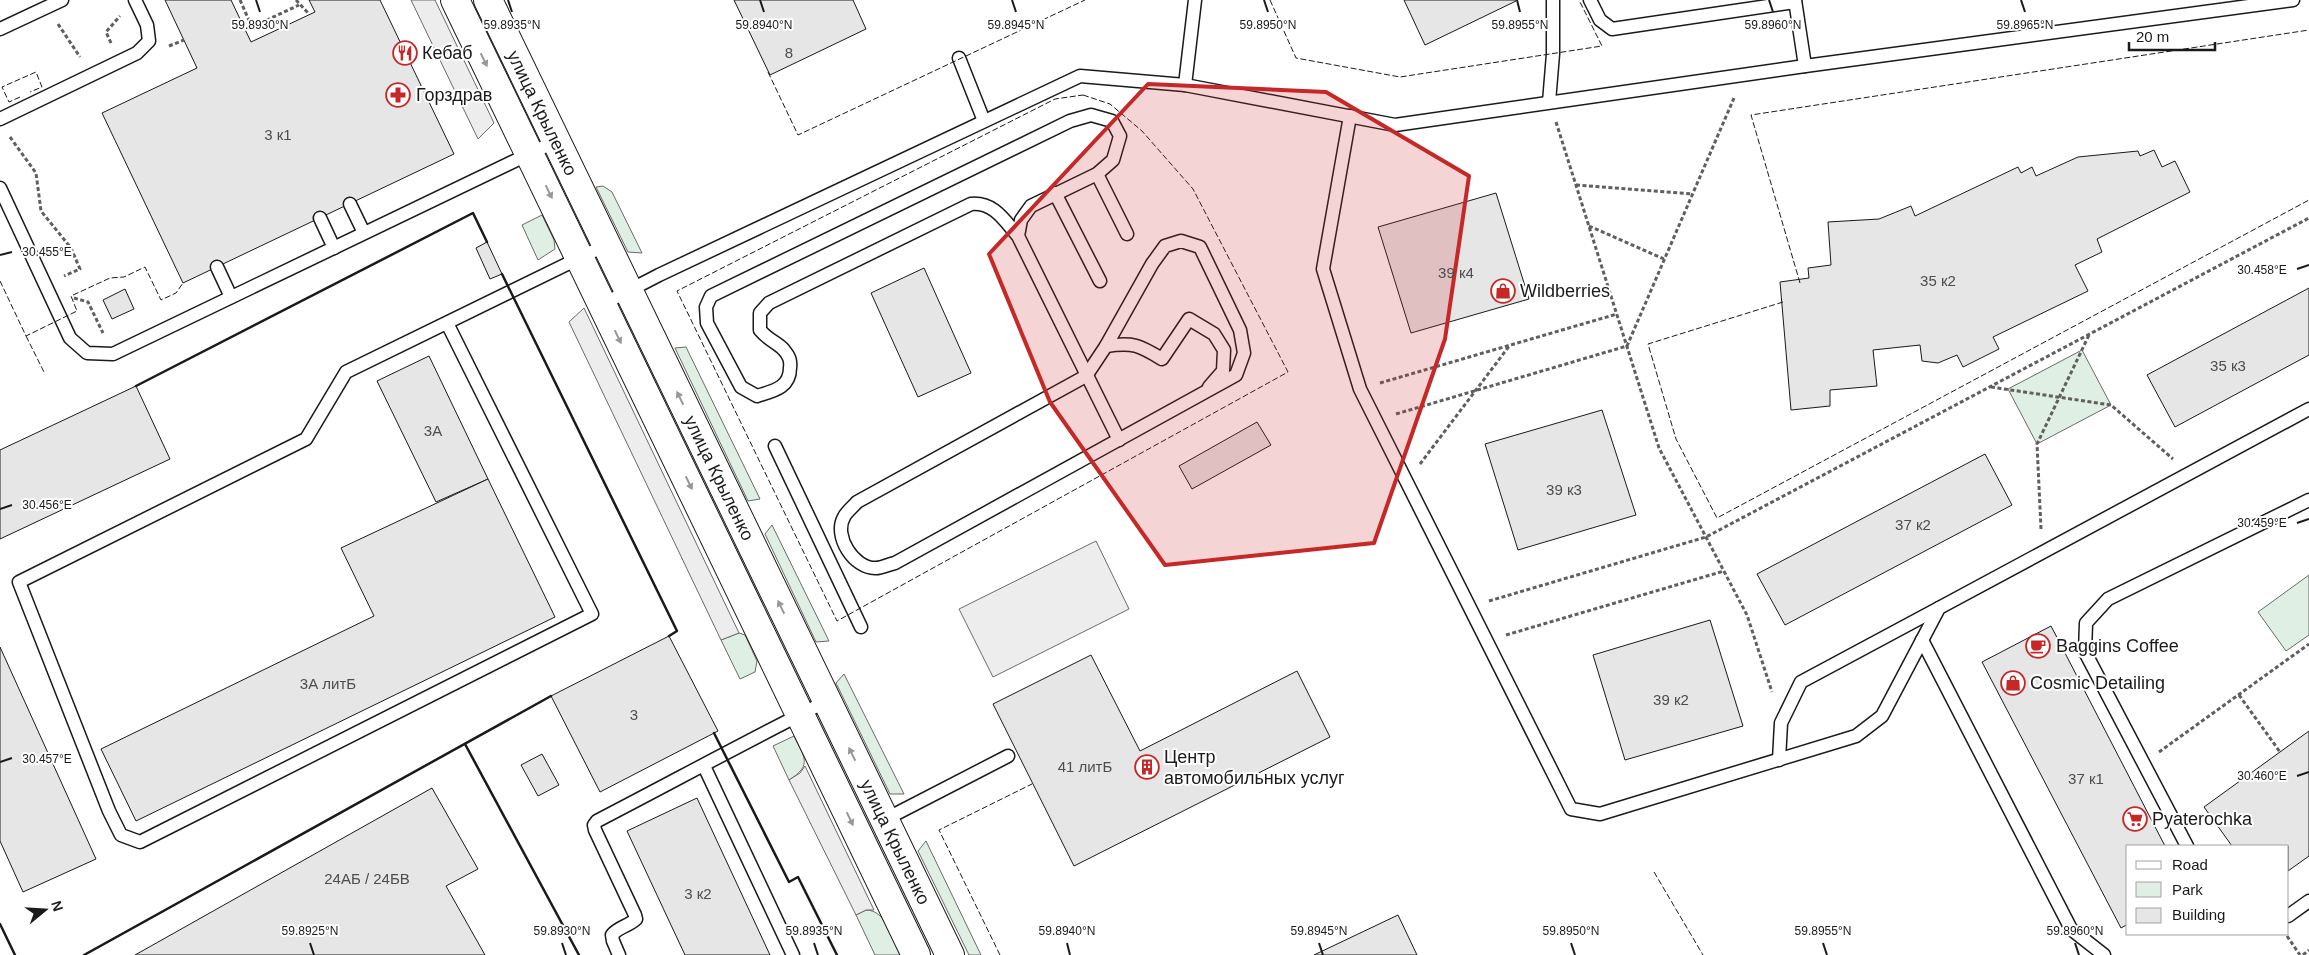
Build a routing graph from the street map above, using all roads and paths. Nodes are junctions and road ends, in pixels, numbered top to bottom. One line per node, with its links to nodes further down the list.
1 (62, 0): 13 (lane)
2 (135, 0): 18 (lane)
3 (240, 0): 12 (path)
4 (296, 0): 12 (path)
5 (456, 0): 28 (street, улица Крыленко, one-way to 28)
6 (488, 0): 27 (street, улица Крыленко)
7 (1195, 0): 22 (lane)
8 (1553, 0): 23 (lane)
9 (1590, 0): 11 (lane)
10 (2292, 0): 19 (lane)
11 (1795, 1): 19 (lane)
12 (299, 5): 15 (path)
13 (47, 7): 16 (lane); 20 (path)
14 (122, 13): 18 (path)
15 (309, 14)
16 (0, 29)
17 (959, 58): 25 (lane)
18 (120, 62): 20 (lane)
19 (1805, 66): 21 (lane)
20 (92, 75): 26 (lane)
21 (1744, 75): 23 (lane); 33 (path)
22 (1185, 85): 24 (lane); 25 (lane)
23 (1549, 102): 24 (lane); 30 (path)
24 (1350, 116): 61 (lane)
25 (984, 121): 48 (lane)
26 (3, 125): 47 (path)
27 (556, 141): 28 (lane); 41 (street, улица Крыленко)
28 (530, 154): 38 (lane); 43 (street, улица Крыленко, one-way to 43)
29 (1097, 174): 32 (lane); 39 (lane); 40 (lane)
30 (1576, 185): 33 (path); 37 (path)
31 (0, 188): 47 (lane)
32 (1055, 193): 40 (lane); 46 (lane)
33 (1692, 194): 44 (path)
34 (350, 204): 38 (lane)
35 (320, 218): 42 (lane)
36 (2309, 218): 54 (path)
37 (1588, 225): 44 (path); 52 (path)
38 (364, 233): 42 (lane)
39 (1127, 234)
40 (1018, 236): 59 (lane)
41 (606, 245): 43 (lane); 48 (street, улица Крыленко)
42 (334, 248): 49 (lane)
43 (580, 258): 51 (street, улица Крыленко); 53 (lane)
44 (1664, 259): 57 (path)
45 (217, 268): 49 (lane)
46 (1100, 281)
47 (45, 285): 58 (lane)
48 (628, 290): 51 (lane); 81 (street, улица Крыленко, one-way to 48)
49 (231, 297): 58 (lane)
50 (72, 299): 58 (path)
51 (603, 304): 82 (street, улица Крыленко, one-way to 82)
52 (1616, 314): 55 (path); 57 (path)
53 (447, 323): 53 (lane)
54 (2089, 334): 60 (path); 64 (path)
55 (1511, 345): 61 (path); 62 (path)
56 (1106, 346): 59 (lane); 63 (lane); 63 (lane)
57 (1627, 346): 62 (path); 72 (path)
58 (113, 354)
59 (1086, 376): 67 (lane); 67 (lane)
60 (1991, 386): 64 (path); 72 (path)
61 (1360, 389): 66 (lane)
62 (1476, 391): 66 (path); 70 (path)
63 (1201, 396): 67 (lane)
64 (2060, 397): 69 (path); 73 (path)
65 (2309, 409): 69 (lane)
66 (1376, 420): 70 (lane)
67 (1119, 440)
68 (775, 446): 77 (lane)
69 (2189, 474): 73 (lane)
70 (1406, 481): 75 (lane)
71 (2309, 500): 90 (lane)
72 (1706, 537): 74 (path); 75 (path)
73 (2042, 552): 76 (lane)
74 (1724, 571): 79 (path); 86 (path)
75 (1469, 607): 79 (lane)
76 (1939, 608): 78 (lane); 86 (lane)
77 (861, 627)
78 (1922, 640): 89 (lane); 102 (lane)
79 (1486, 641): 89 (lane)
80 (2309, 644): 83 (path)
81 (806, 658): 82 (lane); 84 (street, улица Крыленко)
82 (779, 671): 85 (street, улица Крыленко)
83 (2239, 694): 87 (path); 90 (path)
84 (827, 701): 85 (lane); 92 (street, улица Крыленко, one-way to 84)
85 (800, 714): 91 (lane); 100 (street, улица Крыленко, one-way to 100)
86 (1781, 723): 89 (lane)
87 (2280, 752)
88 (1008, 756): 92 (lane)
89 (1779, 760)
90 (2143, 763): 93 (lane)
91 (704, 766): 98 (lane); 99 (lane)
92 (884, 820): 101 (street, улица Крыленко)
93 (2185, 845)
94 (2309, 901): 95 (lane)
95 (2289, 915)
96 (2286, 935): 103 (path)
97 (2309, 950): 103 (path)
98 (619, 955)
99 (793, 955)
100 (916, 955)
101 (950, 955)
102 (2104, 955)
103 (2301, 955)

